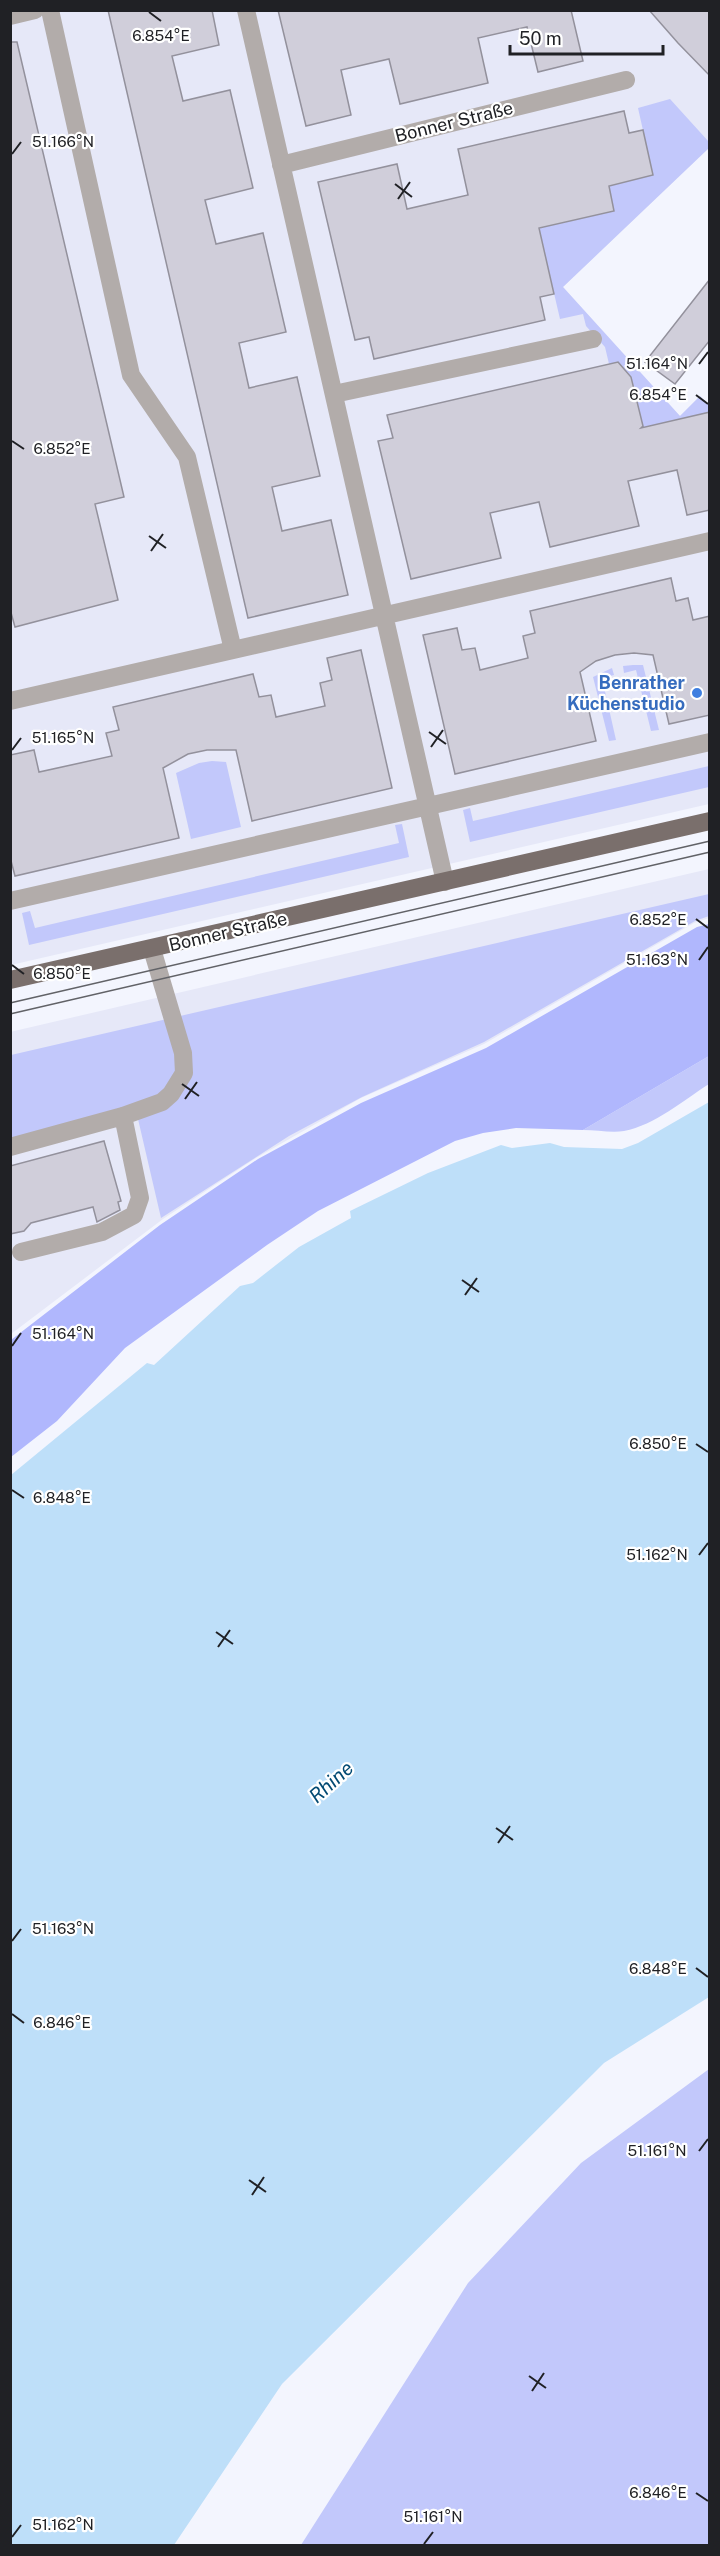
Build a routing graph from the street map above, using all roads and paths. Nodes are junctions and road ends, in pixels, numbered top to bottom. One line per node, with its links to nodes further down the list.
1 (35, 10): 4 (lane)
2 (50, 10): 11 (lane)
3 (246, 10): 6 (lane)
4 (10, 16)
5 (627, 80): 6 (lane, Bonner Straße)
6 (281, 165): 8 (lane)
7 (593, 339): 8 (lane)
8 (334, 394): 10 (lane)
9 (710, 541): 10 (lane)
10 (384, 615): 11 (lane); 14 (lane)
11 (233, 650): 12 (lane)
12 (10, 702)
13 (710, 742): 14 (lane)
14 (428, 807): 16 (lane); 17 (lane)
15 (710, 821): 16 (main road, Bonner Straße)
16 (446, 882): 18 (main road, Bonner Straße)
17 (10, 901)
18 (152, 950): 19 (main road, Bonner Straße); 20 (lane)
19 (10, 980)
20 (123, 1116): 21 (lane); 22 (lane)
21 (10, 1147)
22 (21, 1252)

